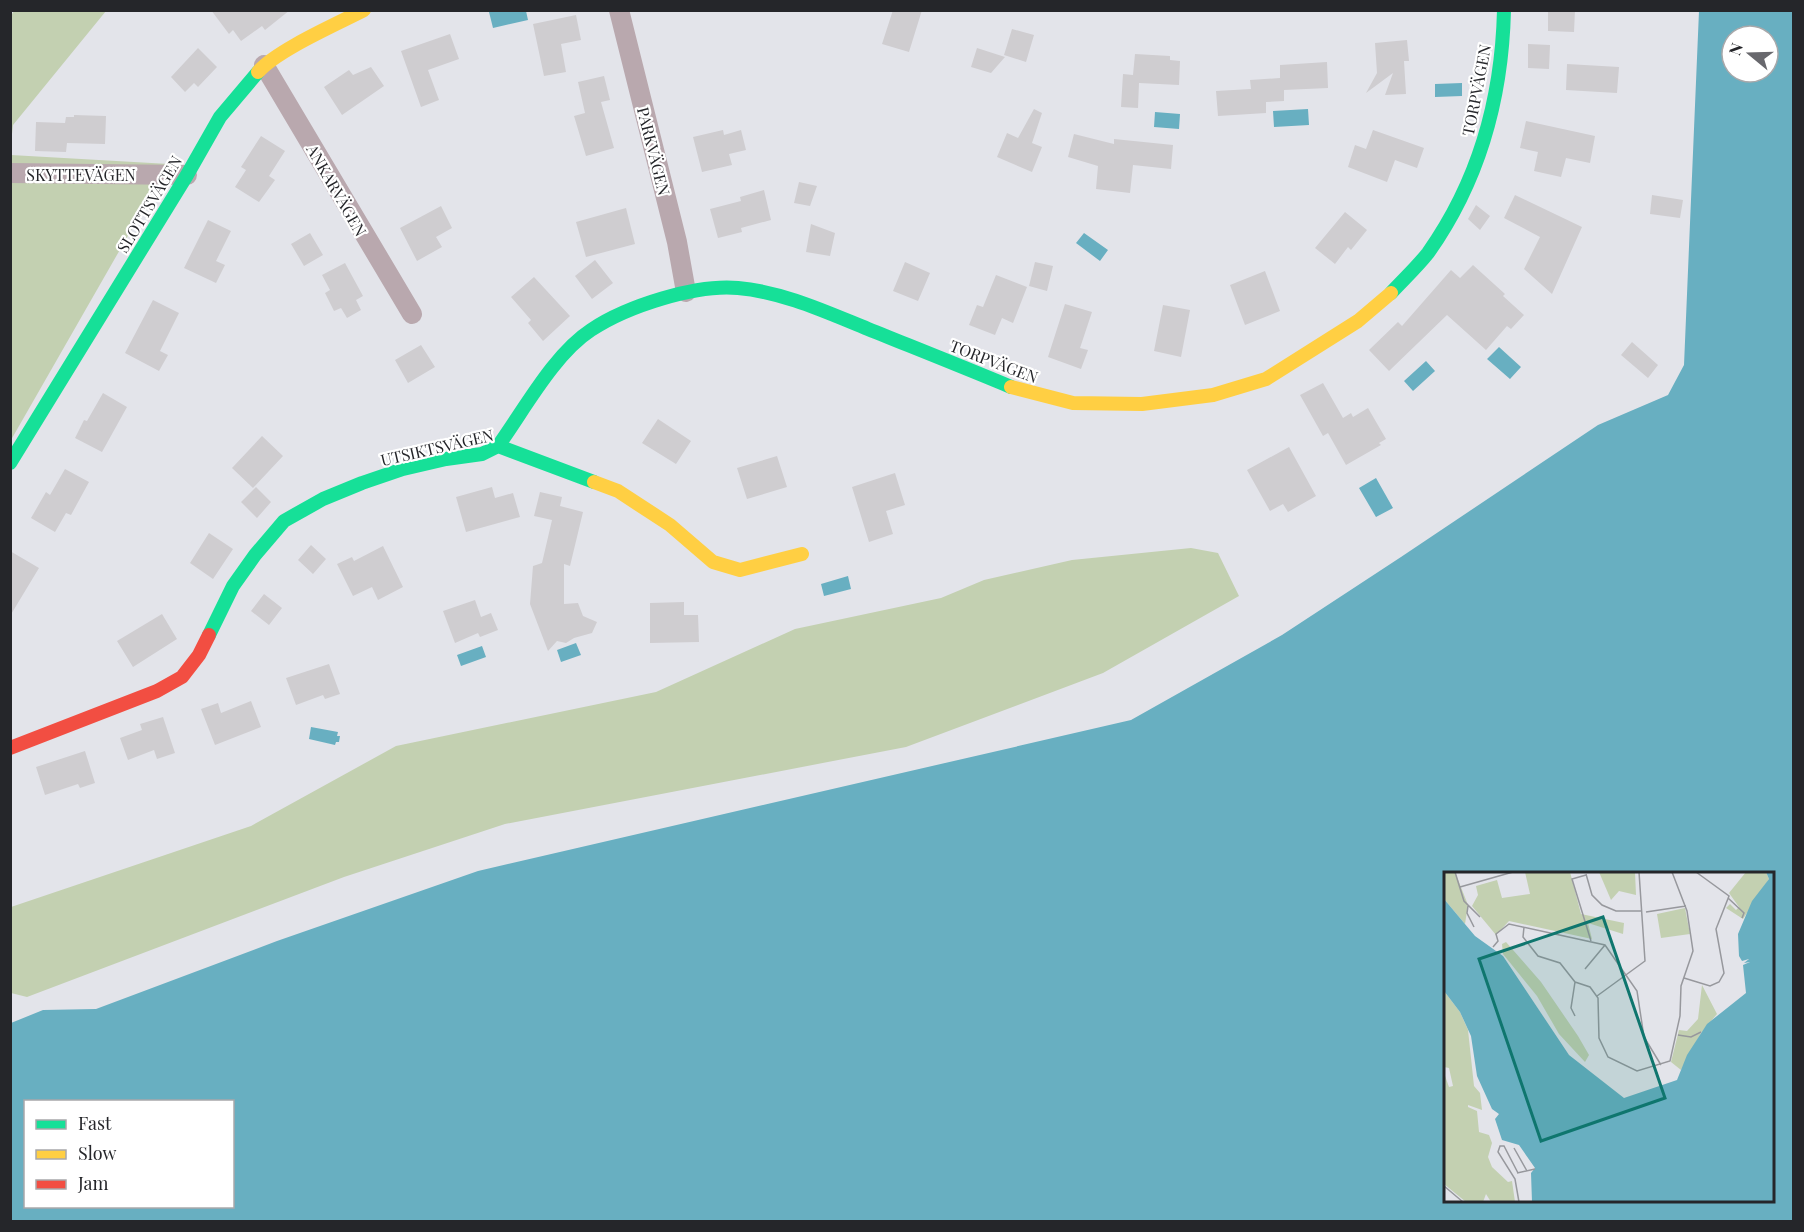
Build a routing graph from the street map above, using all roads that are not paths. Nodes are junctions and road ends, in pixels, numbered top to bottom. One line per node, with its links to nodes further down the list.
1 (364, 10): 4 (street, SLOTTSVÄGEN)
2 (619, 10): 7 (street, PARKVÄGEN)
3 (1504, 10): 7 (street, TORPVÄGEN)
4 (264, 65): 6 (street, SLOTTSVÄGEN); 8 (street, ANKARVÄGEN)
5 (10, 173): 6 (street, SKYTTEVÄGEN)
6 (187, 175): 10 (street, SLOTTSVÄGEN)
7 (686, 292): 9 (street, TORPVÄGEN)
8 (412, 314)
9 (498, 446): 11 (street, UTSIKTSVÄGEN); 12 (street, UTSIKTSVÄGEN)
10 (10, 463)
11 (802, 555)
12 (10, 748)

